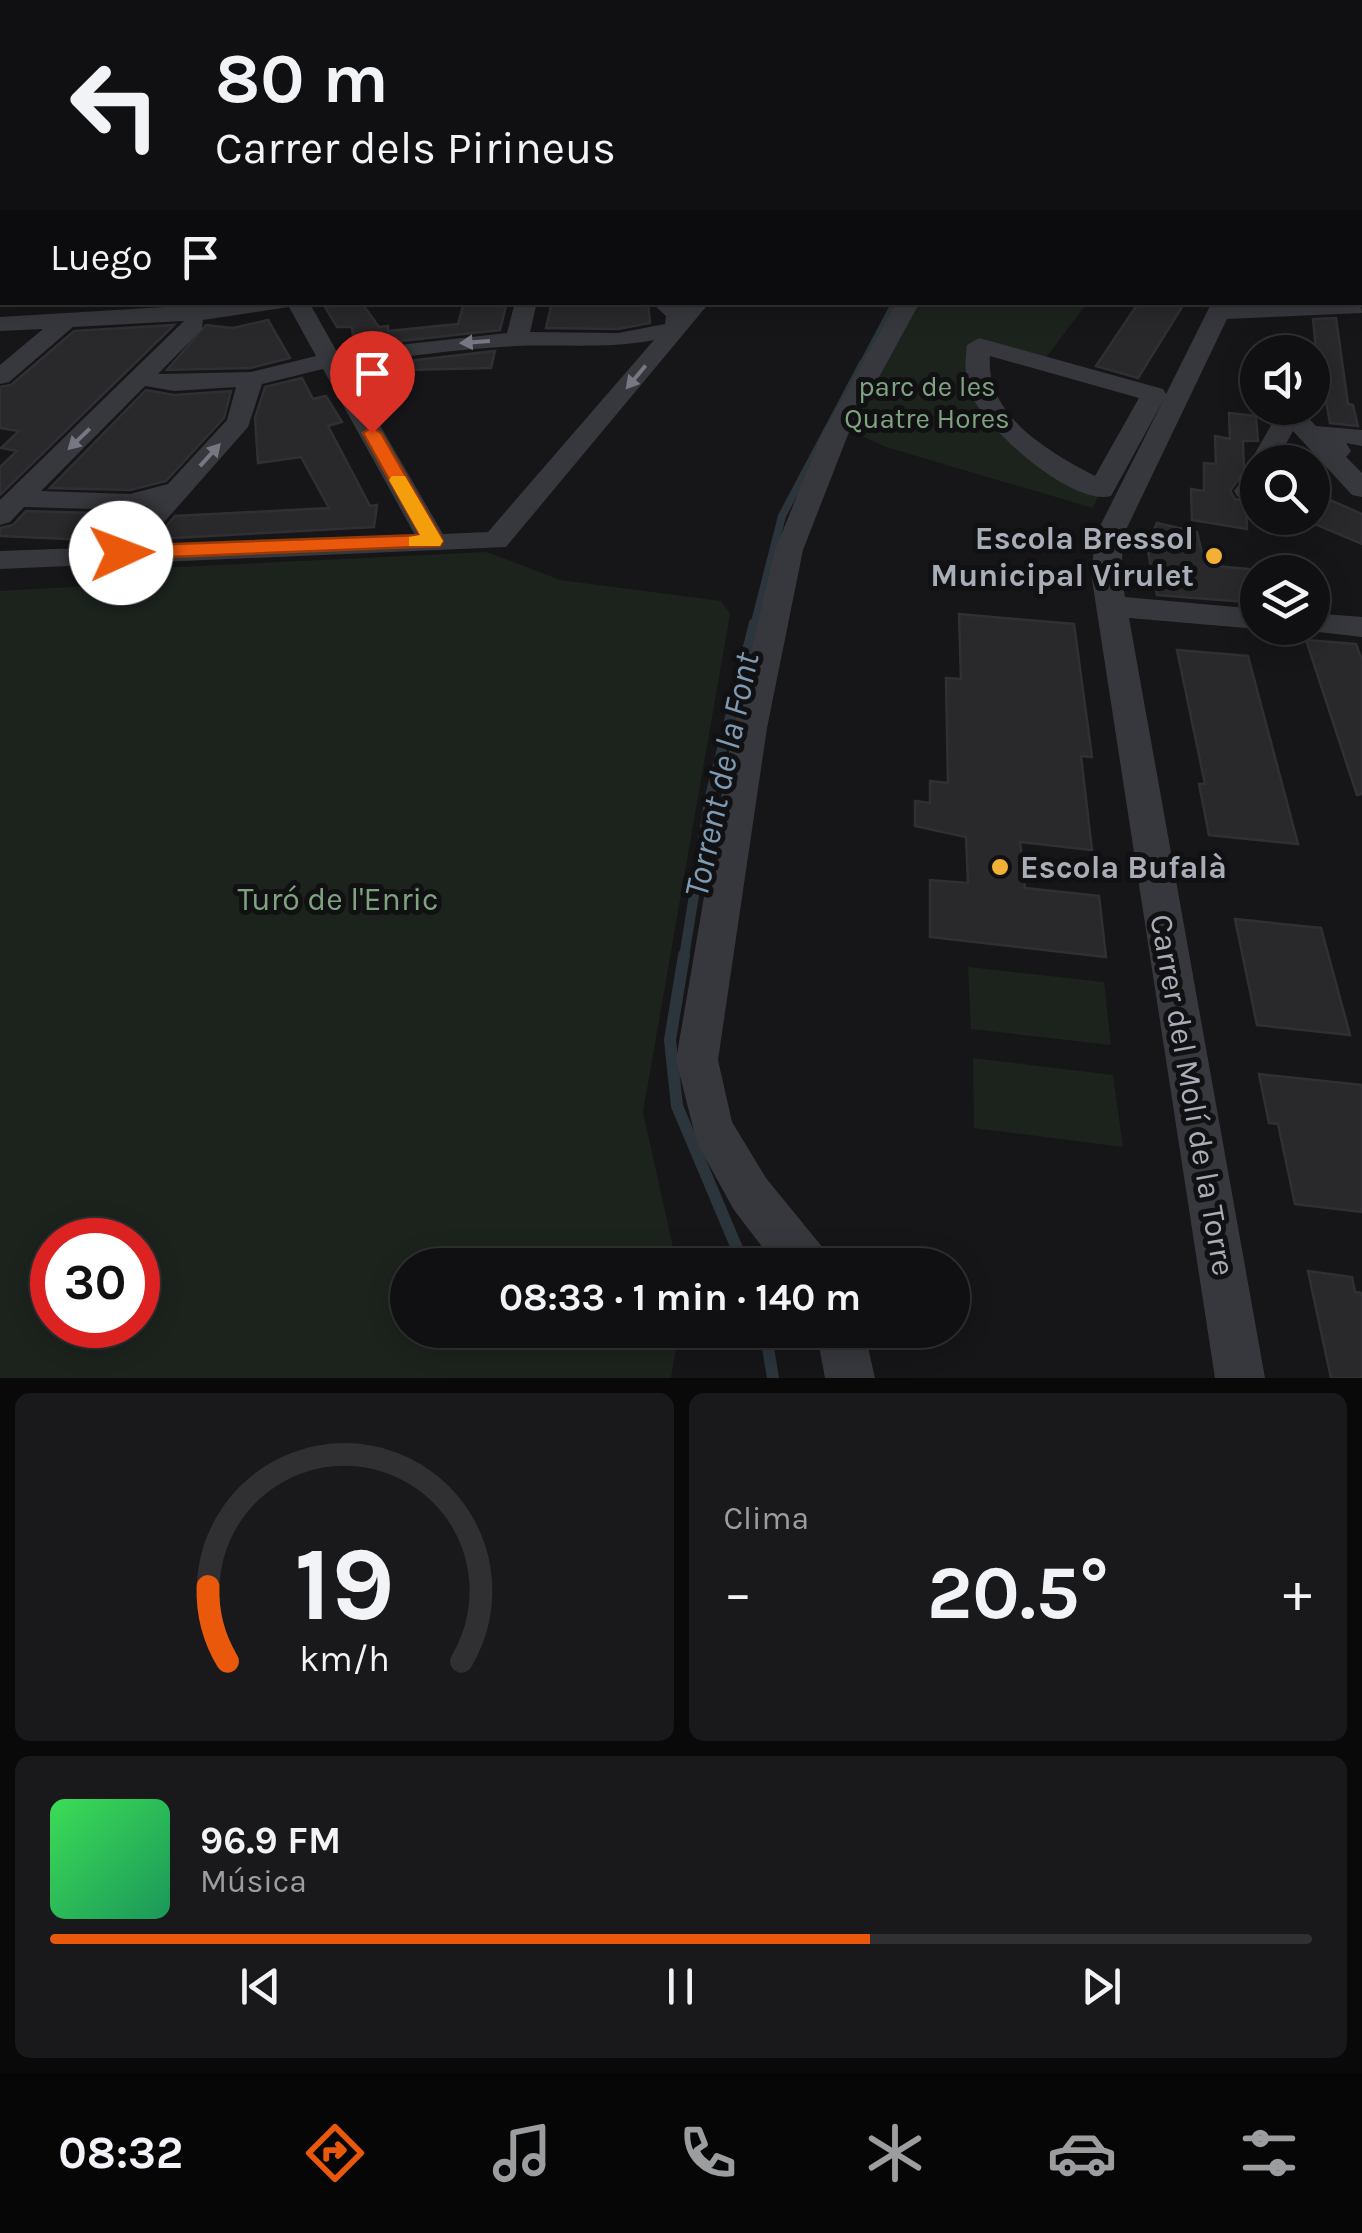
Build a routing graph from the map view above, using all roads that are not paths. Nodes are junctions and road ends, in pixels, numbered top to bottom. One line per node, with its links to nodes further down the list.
1 (268, 305): 9 (street)
2 (300, 305): 15 (street)
3 (525, 305): 14 (street)
4 (666, 305): 12 (street)
5 (696, 305): 12 (street)
6 (907, 305): 35 (street)
7 (1360, 306): 8 (street); 13 (street)
8 (1224, 307): 31 (street, Carrer del Molí de la Torre)
9 (66, 321): 10 (street); 16 (street)
10 (0, 324)
11 (194, 324): 17 (street)
12 (676, 329): 14 (street); 28 (street, one-way to 28)
13 (1362, 334)
14 (517, 339): 15 (street, one-way to 15)
15 (330, 360): 18 (street); 28 (street)
16 (0, 377)
17 (141, 378): 18 (street); 27 (street, one-way to 27)
18 (251, 379): 24 (street, one-way to 18)
19 (1362, 438): 23 (street)
20 (1273, 445): 21 (street)
21 (1320, 445)
22 (1330, 456): 25 (street)
23 (1362, 479)
24 (180, 488): 27 (street); 29 (street)
25 (1362, 489)
26 (1101, 490): 26 (street)
27 (9, 508)
28 (433, 541): 29 (street)
29 (121, 553): 30 (street)
30 (0, 560)
31 (1112, 606): 32 (street); 38 (street, Carrer del Molí de la Torre)
32 (1240, 617)
33 (1330, 624): 34 (street)
34 (1362, 627)
35 (793, 1248)
36 (844, 1348): 37 (street)
37 (850, 1378)
38 (1240, 1378)

